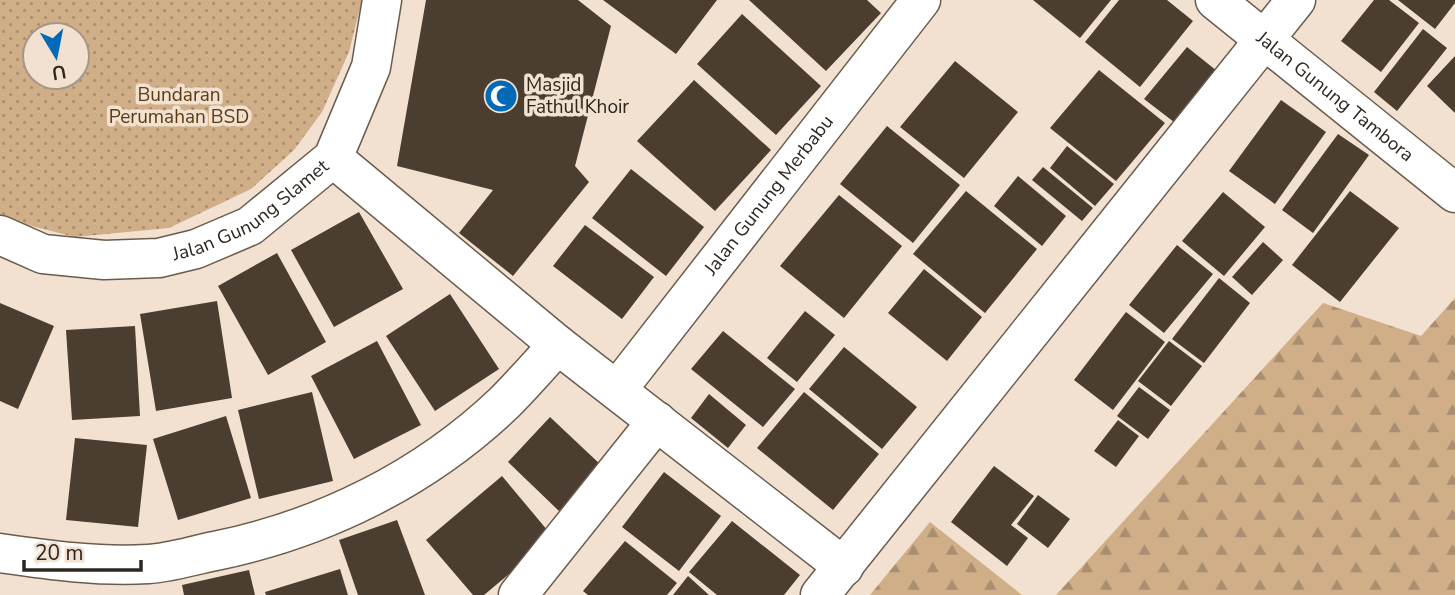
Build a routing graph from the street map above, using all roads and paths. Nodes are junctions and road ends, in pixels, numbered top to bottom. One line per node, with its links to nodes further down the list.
1 (382, 0): 6 (street, Jalan Gunung Slamet)
2 (921, 0): 10 (street, Jalan Gunung Merbabu)
3 (1215, 0): 5 (street, Jalan Gunung Tambora)
4 (1296, 0): 5 (street)
5 (1264, 39): 7 (street, Jalan Gunung Tambora); 13 (street)
6 (333, 158): 8 (street, Jalan Gunung Slamet); 9 (street)
7 (1455, 193)
8 (0, 235)
9 (558, 345): 10 (street); 12 (street)
10 (617, 390): 11 (street)
11 (657, 421): 13 (street); 14 (street)
12 (0, 553)
13 (832, 581)
14 (518, 595)

